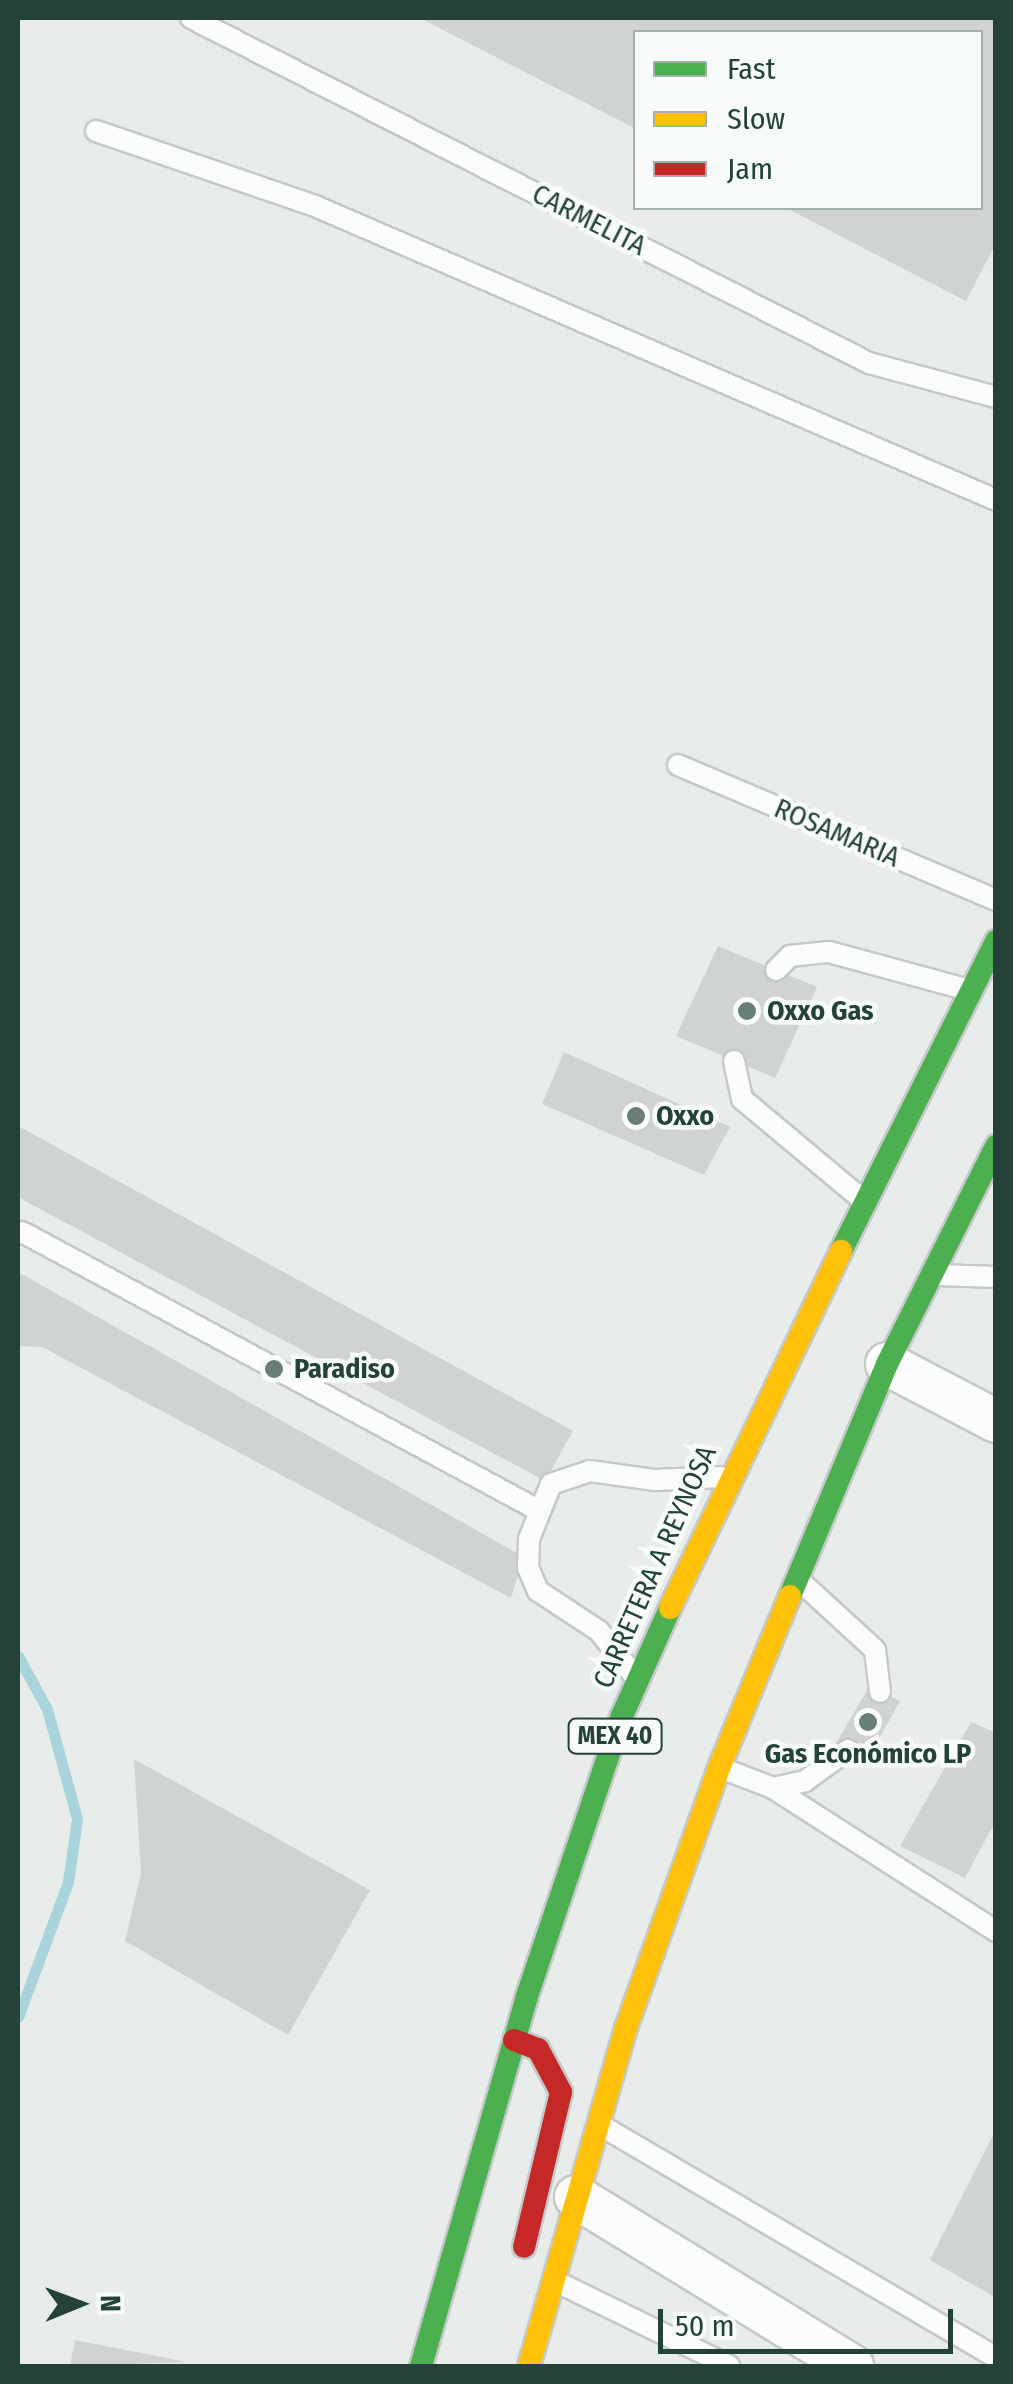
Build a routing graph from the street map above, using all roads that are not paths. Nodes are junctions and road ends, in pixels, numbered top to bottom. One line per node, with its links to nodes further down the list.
1 (192, 18): 3 (lane, CARMELITA)
2 (96, 130): 4 (lane)
3 (996, 398)
4 (996, 500)
5 (678, 765): 6 (lane, ROSAMARIA)
6 (996, 900)
7 (996, 941): 9 (main road, CARRETERA A REYNOSA / MEX 40)
8 (776, 970): 9 (lane)
9 (971, 990): 12 (main road, CARRETERA A REYNOSA / MEX 40)
10 (734, 1061): 12 (lane)
11 (996, 1146): 14 (main road)
12 (863, 1200): 18 (main road, CARRETERA A REYNOSA / MEX 40)
13 (22, 1232): 19 (lane)
14 (930, 1275): 15 (lane); 16 (main road)
15 (996, 1277)
16 (887, 1364): 17 (street); 20 (main road)
17 (996, 1422)
18 (728, 1476): 19 (lane); 21 (main road, CARRETERA A REYNOSA / MEX 40)
19 (540, 1511): 21 (lane)
20 (795, 1578): 22 (lane); 24 (main road)
21 (637, 1679): 27 (main road, CARRETERA A REYNOSA / MEX 40)
22 (880, 1692)
23 (848, 1750): 25 (lane)
24 (719, 1768): 25 (lane); 28 (main road)
25 (773, 1788): 26 (lane)
26 (996, 1931)
27 (514, 2040): 30 (main road); 33 (main road, CARRETERA A REYNOSA / MEX 40)
28 (598, 2124): 29 (main road); 32 (lane)
29 (576, 2196): 31 (main road); 36 (street)
30 (516, 2276)
31 (553, 2280): 34 (main road); 35 (lane)
32 (996, 2357)
33 (421, 2366)
34 (529, 2366)
35 (729, 2366)
36 (852, 2366)

